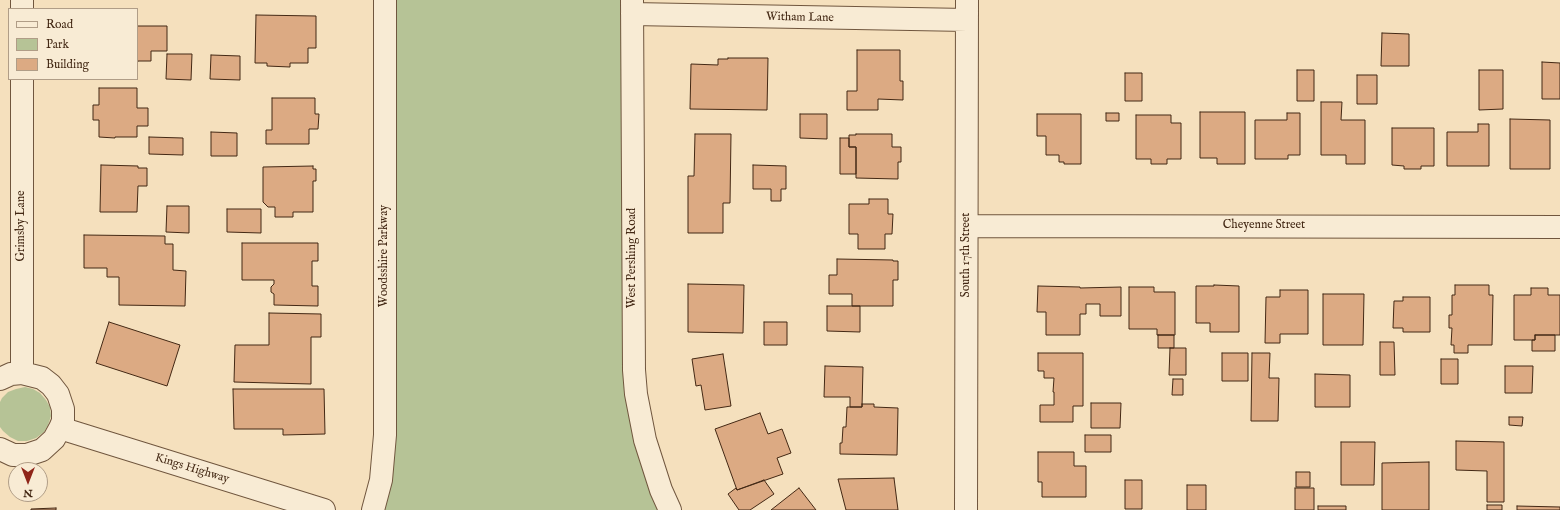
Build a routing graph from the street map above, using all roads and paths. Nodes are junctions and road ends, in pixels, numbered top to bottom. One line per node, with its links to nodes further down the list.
1 (385, 0): 12 (street, Woodsshire Parkway)
2 (632, 7): 3 (street, Witham Lane); 13 (street, West Pershing Road)
3 (967, 10): 5 (street, South 17th Street)
4 (22, 80): 7 (street, Grimsby Lane)
5 (967, 226): 6 (street, Cheyenne Street); 14 (street, South 17th Street)
6 (1560, 227)
7 (22, 373): 8 (street); 9 (street)
8 (0, 379)
9 (60, 428): 10 (street); 11 (street, Kings Highway)
10 (0, 449)
11 (324, 510)
12 (373, 510)
13 (670, 510)
14 (966, 510)

